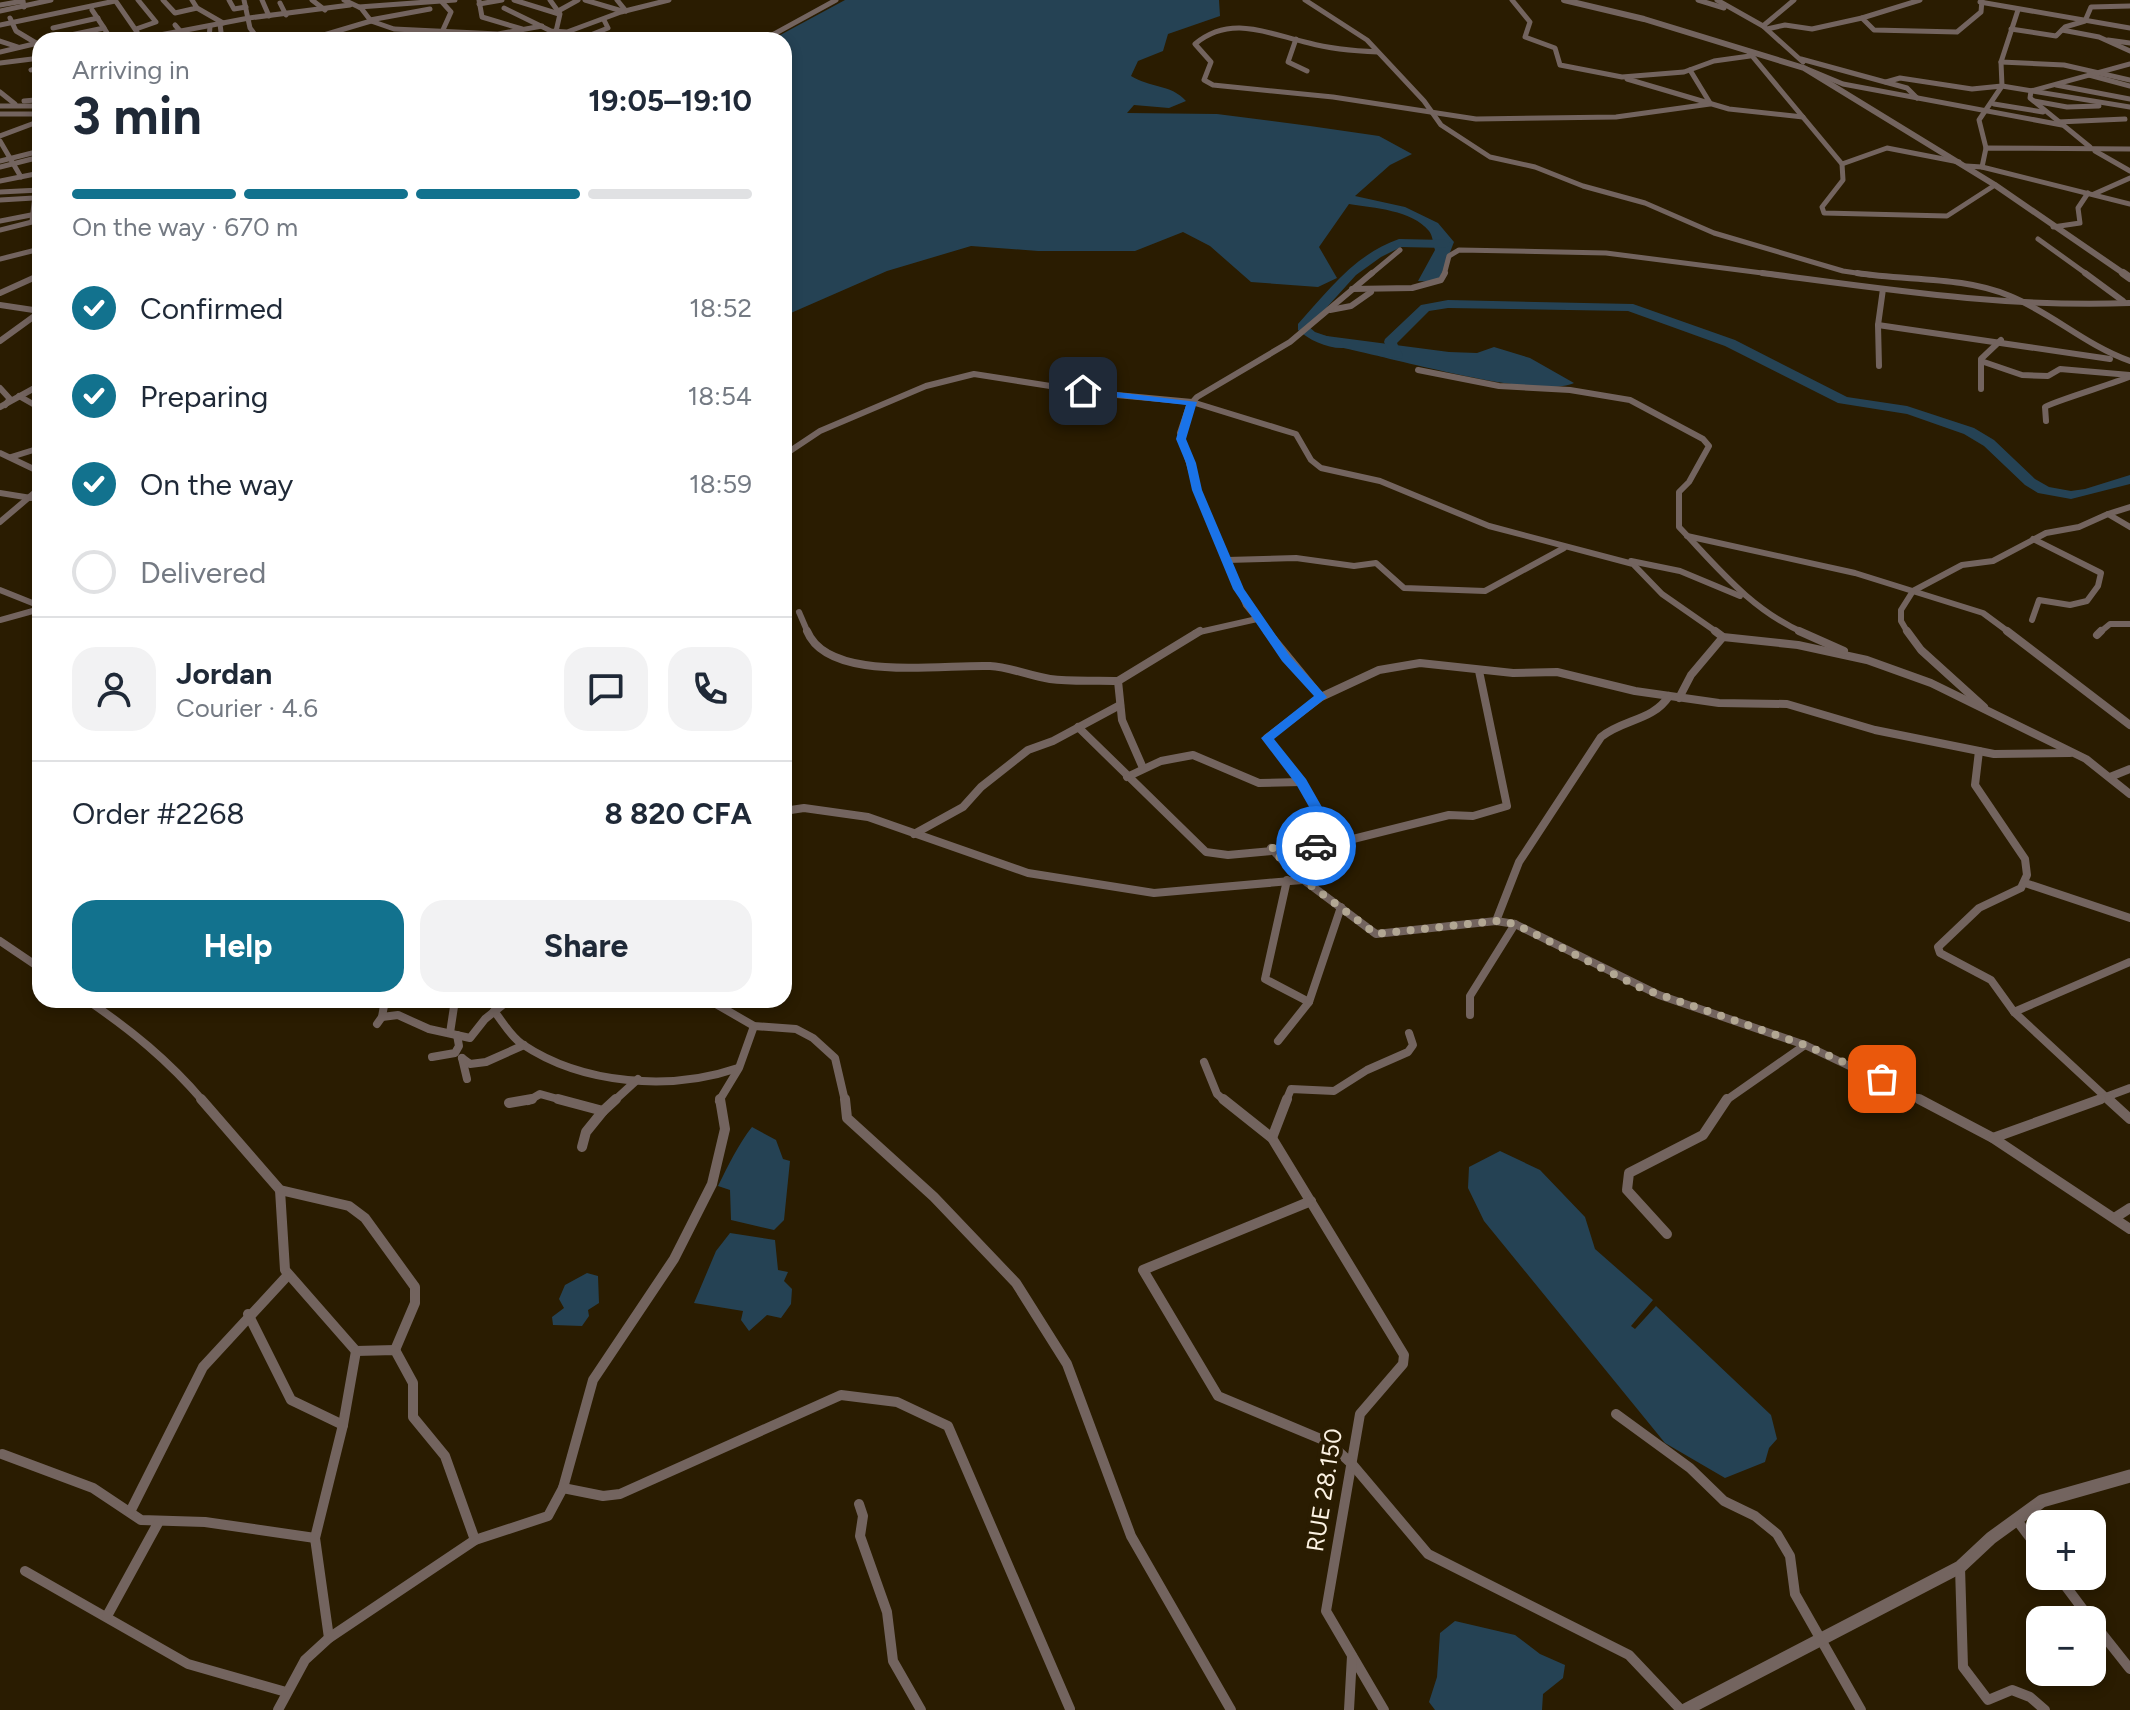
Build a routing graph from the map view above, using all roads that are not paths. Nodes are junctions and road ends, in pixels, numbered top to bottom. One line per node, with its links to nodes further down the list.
1 (51, 0): 32 (street)
2 (138, 0): 74 (street)
3 (163, 0): 41 (street)
4 (192, 0): 41 (street)
5 (229, 0): 39 (street)
6 (244, 0): 39 (street)
7 (262, 0): 54 (street)
8 (312, 0): 46 (street)
9 (344, 0): 36 (street)
10 (455, 0): 30 (street)
11 (502, 0): 31 (street)
12 (514, 0): 50 (street)
13 (550, 0): 50 (street)
14 (578, 0): 50 (street)
15 (585, 0): 49 (street)
16 (617, 0): 49 (street)
17 (669, 0): 49 (street)
18 (836, 0): 90 (street)
19 (1305, 0): 100 (street)
20 (1512, 0): 112 (street)
21 (1564, 0): 101 (street)
22 (1698, 0): 52 (street)
23 (1717, 0): 52 (street)
24 (1794, 0): 70 (street)
25 (1920, 0): 59 (street)
26 (1981, 1): 47 (street); 59 (street)
27 (115, 2): 45 (street); 51 (street); 74 (street)
28 (389, 2): 29 (street); 40 (street)
29 (426, 2): 30 (street); 43 (street)
30 (442, 2): 87 (street)
31 (479, 2): 76 (street)
32 (38, 3): 38 (street); 55 (street)
33 (59, 3): 51 (street)
34 (280, 3): 53 (street)
35 (0, 5): 38 (street)
36 (350, 5): 40 (street); 46 (street)
37 (2130, 6): 62 (street)
38 (24, 7): 44 (street)
39 (246, 7): 58 (street)
40 (359, 7): 60 (street)
41 (197, 8): 65 (street)
42 (504, 8): 69 (street)
43 (430, 9): 60 (street); 64 (street)
44 (7, 10): 48 (street); 63 (street)
45 (92, 10): 56 (street); 57 (street)
46 (325, 10): 53 (street)
47 (2018, 10): 62 (street); 75 (street)
48 (0, 11)
49 (624, 11): 61 (street)
50 (559, 12): 88 (street)
51 (55, 13): 56 (street)
52 (1747, 14): 70 (street)
53 (286, 15): 54 (street)
54 (269, 16): 58 (street)
55 (34, 18): 56 (street); 63 (street)
56 (45, 18): 71 (street)
57 (98, 18): 71 (street); 72 (street)
58 (249, 18): 65 (street); 85 (street)
59 (1862, 18): 70 (street)
60 (370, 20): 64 (street); 86 (street)
61 (604, 20): 88 (street); 89 (street)
62 (2085, 21): 73 (street); 77 (street)
63 (12, 23): 66 (street); 91 (street)
64 (424, 23): 87 (street)
65 (222, 24): 68 (street); 84 (street)
66 (0, 25)
67 (175, 25): 82 (street)
68 (210, 26): 82 (street); 83 (street)
69 (542, 26): 76 (street); 88 (street)
70 (1765, 27): 103 (street)
71 (53, 28): 78 (street)
72 (104, 28): 79 (street); 80 (street)
73 (2130, 28)
74 (136, 29): 81 (street)
75 (2011, 29): 77 (street); 104 (street)
76 (528, 30): 87 (street)
77 (2061, 30): 93 (street)
78 (60, 32)
79 (82, 32)
80 (106, 32)
81 (137, 32)
82 (181, 32)
83 (210, 32)
84 (222, 32)
85 (253, 32)
86 (332, 32)
87 (442, 32)
88 (557, 32)
89 (597, 32)
90 (778, 32)
91 (32, 39)
92 (1296, 39): 100 (street); 109 (street); 132 (street)
93 (2106, 40): 95 (street); 98 (street)
94 (0, 41): 97 (street)
95 (2130, 43)
96 (32, 44): 97 (street)
97 (19, 47): 99 (street)
98 (2130, 51)
99 (0, 52)
100 (1378, 52): 132 (street)
101 (1749, 53): 107 (street); 108 (street); 135 (street)
102 (32, 59): 105 (street)
103 (1801, 59): 107 (street); 114 (street)
104 (2001, 62): 110 (street); 116 (street)
105 (0, 63)
106 (2130, 64): 110 (street)
107 (1806, 68): 120 (street); 147 (street)
108 (1690, 70): 112 (street); 124 (street)
109 (1307, 71)
110 (2098, 71): 111 (street); 113 (street)
111 (2086, 75): 115 (street); 117 (street)
112 (1622, 77): 124 (street)
113 (2130, 80)
114 (1886, 82): 116 (street); 120 (street)
115 (2053, 84): 118 (street); 122 (street)
116 (2002, 86): 118 (street); 125 (street)
117 (2130, 86)
118 (2031, 91): 123 (street); 129 (street)
119 (0, 92): 126 (street)
120 (1917, 98): 130 (street)
121 (32, 99): 126 (street)
122 (2130, 99)
123 (2033, 101): 129 (street); 131 (street)
124 (1710, 104): 132 (street); 135 (street)
125 (1994, 104): 130 (street); 131 (street)
126 (14, 105): 127 (street); 128 (street)
127 (0, 106)
128 (32, 106)
129 (2123, 106): 136 (street)
130 (1987, 112): 137 (street); 140 (street)
131 (2044, 112): 137 (street)
132 (1433, 113): 177 (street)
133 (0, 114): 134 (street)
134 (32, 114)
135 (1803, 117): 146 (street)
136 (2128, 120): 137 (street)
137 (2060, 123): 141 (street)
138 (32, 124): 139 (street)
139 (0, 136): 144 (street)
140 (1986, 148): 141 (street); 148 (street)
141 (2092, 149): 142 (street); 149 (street)
142 (2130, 149)
143 (32, 156): 144 (street)
144 (13, 161): 145 (street); 151 (street)
145 (0, 164)
146 (1842, 164): 147 (street); 154 (street)
147 (1962, 164): 148 (street); 154 (street)
148 (1982, 167): 157 (street)
149 (2130, 171)
150 (32, 175): 151 (street)
151 (21, 177): 153 (street)
152 (2130, 178): 157 (street)
153 (0, 181)
154 (1995, 185): 163 (street)
155 (32, 190): 156 (street)
156 (0, 192)
157 (2091, 194): 160 (street); 163 (street)
158 (0, 200): 159 (street)
159 (32, 202): 161 (street)
160 (2130, 204)
161 (32, 218): 162 (street); 164 (street)
162 (0, 221)
163 (2053, 227): 169 (street)
164 (0, 230)
165 (2038, 239): 175 (street)
166 (1400, 250): 171 (street)
167 (32, 251): 168 (street)
168 (0, 259)
169 (2130, 278)
170 (32, 279): 174 (street)
171 (1352, 289): 173 (street); 179 (street)
172 (1883, 289): 173 (street); 177 (street); 181 (street)
173 (1376, 291): 179 (street)
174 (0, 293)
175 (2127, 302): 177 (street)
176 (0, 305): 178 (street)
177 (2031, 305): 185 (street)
178 (32, 311)
179 (1327, 311): 193 (street)
180 (32, 318): 183 (street)
181 (1878, 325): 182 (street); 186 (street)
182 (2001, 340): 184 (street); 185 (street)
183 (0, 341)
184 (1981, 361): 188 (street); 191 (street)
185 (2130, 362)
186 (1879, 366)
187 (1418, 370): 208 (street)
188 (2130, 376): 196 (street)
189 (0, 388): 195 (street)
190 (32, 389): 192 (street)
191 (1981, 389)
192 (19, 396): 194 (street); 195 (street)
193 (1192, 402): 198 (street); 210 (street); 211 (street)
194 (32, 403)
195 (2, 408)
196 (2046, 421)
197 (32, 450): 200 (street)
198 (792, 450)
199 (0, 453): 200 (street)
200 (11, 457): 201 (street)
201 (32, 468)
202 (0, 493): 203 (street)
203 (31, 498): 206 (street)
204 (2130, 507): 205 (street)
205 (2108, 514): 207 (street); 209 (street)
206 (0, 522)
207 (2130, 527)
208 (1686, 536): 214 (street); 215 (street)
209 (2033, 539): 214 (street); 221 (street)
210 (1564, 548): 211 (street); 212 (street)
211 (1227, 560): 219 (street)
212 (1623, 560): 215 (street); 224 (street)
213 (0, 590): 216 (street)
214 (1913, 591): 231 (street); 232 (street)
215 (1748, 600): 225 (street)
216 (32, 604)
217 (32, 611): 220 (street)
218 (799, 612): 227 (street)
219 (1257, 619): 227 (street); 228 (street)
220 (0, 620)
221 (2032, 620)
222 (2130, 624): 223 (street)
223 (2097, 635)
224 (1723, 637): 225 (street); 229 (street)
225 (1867, 660): 231 (street)
226 (1479, 671): 228 (street); 229 (street); 244 (street)
227 (1118, 681): 230 (street)
228 (1321, 697): 240 (street)
229 (1674, 697): 234 (street); 251 (street)
230 (1120, 705): 233 (street); 236 (street)
231 (1993, 716): 235 (street)
232 (2130, 725)
233 (1078, 727): 238 (street); 243 (street)
234 (1979, 751): 235 (street); 248 (street)
235 (2075, 753): 239 (street)
236 (1143, 768): 238 (street); 240 (street)
237 (2130, 769): 239 (street)
238 (1127, 777): 245 (street)
239 (2110, 777): 241 (street)
240 (1301, 782): 244 (street)
241 (2130, 794)
242 (792, 810): 243 (street)
243 (914, 834): 246 (street)
244 (1337, 844): 245 (street)
245 (1271, 848): 247 (street)
246 (1287, 880): 247 (street); 256 (street)
247 (1303, 880): 249 (street)
248 (2025, 883): 250 (street); 263 (street)
249 (1341, 907): 251 (street); 256 (street)
250 (2130, 918)
251 (1496, 921): 252 (street)
252 (1515, 924): 264 (street); 270 (street)
253 (0, 941): 255 (street)
254 (2130, 962): 263 (street)
255 (32, 963)
256 (1309, 1002): 268 (street)
257 (99, 1008): 285 (street)
258 (383, 1008): 267 (street)
259 (455, 1008): 267 (street)
260 (498, 1008): 262 (street)
261 (723, 1008): 265 (street)
262 (494, 1011): 267 (street); 269 (street)
263 (2014, 1012): 278 (street)
264 (1470, 1015)
265 (754, 1026): 274 (street); 322 (street)
266 (1409, 1033): 282 (street)
267 (454, 1034): 271 (street)
268 (1278, 1041)
269 (524, 1045): 271 (street); 275 (street)
270 (1805, 1045): 283 (street); 290 (street)
271 (458, 1056): 272 (street); 276 (street)
272 (432, 1057)
273 (1204, 1062): 282 (street, RUE 28.150)
274 (739, 1068): 275 (street); 300 (street)
275 (638, 1078): 280 (street)
276 (467, 1079)
277 (2130, 1088): 278 (street)
278 (2104, 1097): 281 (street); 283 (street)
279 (509, 1103): 280 (street)
280 (603, 1111): 284 (street)
281 (2130, 1119)
282 (1272, 1138): 286 (street, RUE 28.150)
283 (1993, 1138): 288 (street)
284 (582, 1147)
285 (280, 1190): 291 (street); 293 (street)
286 (1311, 1201): 298 (street, RUE 28.150); 298 (street)
287 (2130, 1208): 288 (street)
288 (2116, 1217): 289 (street)
289 (2130, 1229)
290 (1667, 1234)
291 (288, 1275): 292 (street); 294 (street)
292 (248, 1314): 296 (street); 302 (street)
293 (395, 1350): 294 (street); 307 (street)
294 (356, 1351): 296 (street)
295 (1616, 1414): 314 (street)
296 (343, 1425): 306 (street)
297 (2, 1454): 302 (street)
298 (1352, 1464): 316 (street, RUE 28.150); 325 (street)
299 (2128, 1481): 303 (street)
300 (563, 1488): 307 (street); 319 (street)
301 (859, 1504): 321 (street)
302 (130, 1512): 304 (street)
303 (2016, 1519): 305 (street); 308 (street)
304 (158, 1523): 306 (street); 312 (street)
305 (2026, 1532)
306 (315, 1538): 313 (street)
307 (475, 1540): 313 (street)
308 (1960, 1567): 314 (street); 327 (street)
309 (25, 1571): 312 (street)
310 (2069, 1590): 311 (street)
311 (2081, 1606)
312 (107, 1616): 318 (street)
313 (329, 1638): 318 (street)
314 (1822, 1638): 325 (street); 326 (street)
315 (2106, 1639): 317 (street)
316 (1352, 1655): 323 (street); 324 (street, RUE 28.150)
317 (2130, 1669)
318 (286, 1692): 320 (street)
319 (1070, 1709)
320 (278, 1710)
321 (921, 1710)
322 (1231, 1710)
323 (1349, 1710)
324 (1384, 1710)
325 (1683, 1710)
326 (1861, 1710)
327 (2045, 1710)

